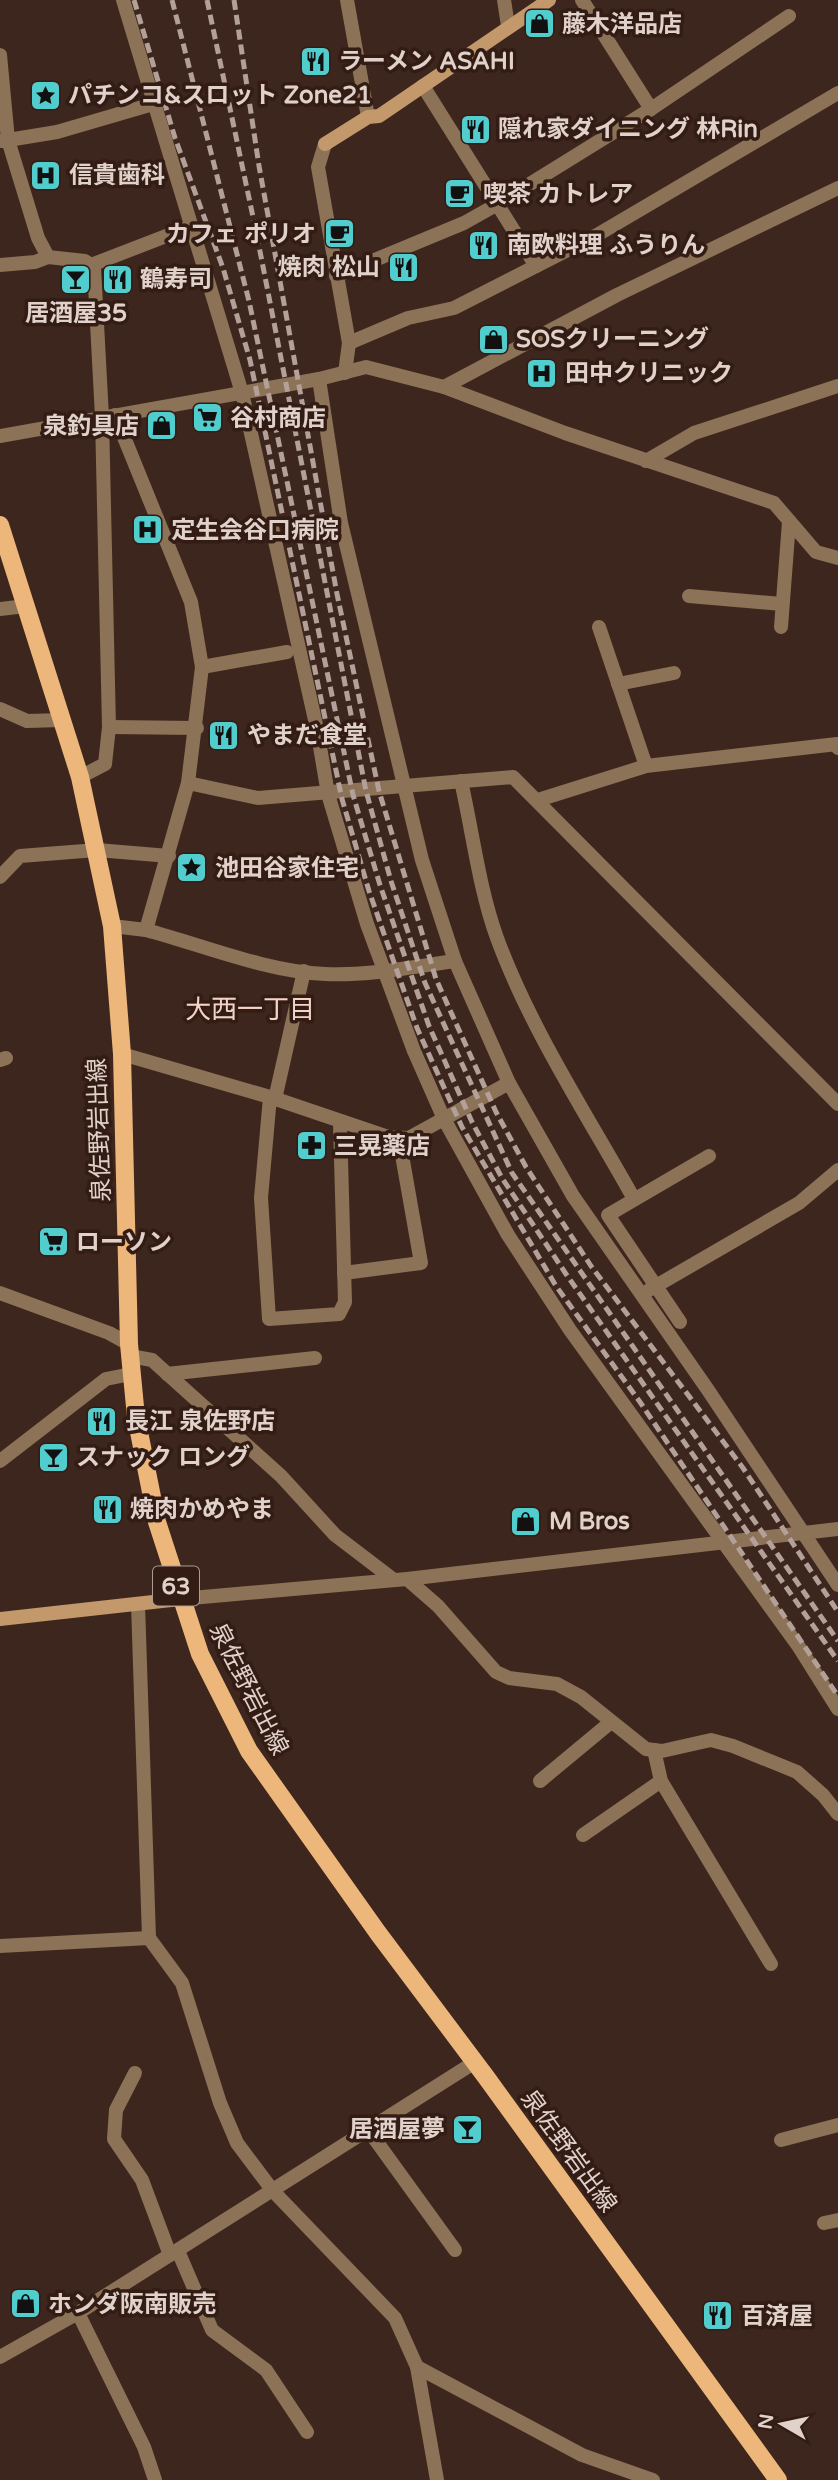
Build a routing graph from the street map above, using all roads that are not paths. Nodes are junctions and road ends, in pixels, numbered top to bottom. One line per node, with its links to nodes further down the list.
1 (123, 0): 11 (street)
2 (347, 0): 13 (street)
3 (504, 0): 7 (street)
4 (549, 0): 7 (street)
5 (582, 0): 12 (street)
6 (789, 16): 12 (street)
7 (508, 26): 9 (street)
8 (0, 55): 14 (street)
9 (423, 86): 13 (street); 16 (street)
10 (838, 93): 21 (street)
11 (153, 104): 14 (street); 17 (street)
12 (651, 109): 16 (street)
13 (368, 117): 22 (street)
14 (4, 140): 18 (street)
15 (838, 188): 27 (street)
16 (496, 205): 21 (street); 22 (street)
17 (192, 226): 20 (street); 28 (street)
18 (48, 257): 19 (street); 20 (street)
19 (0, 265)
20 (91, 265): 29 (street)
21 (536, 266): 23 (street)
22 (336, 276): 23 (street)
23 (349, 343): 24 (street)
24 (345, 373): 25 (street); 27 (street)
25 (319, 379): 28 (street); 54 (street)
26 (838, 386): 31 (street)
27 (444, 387): 31 (street)
28 (242, 393): 29 (street); 55 (street)
29 (109, 416): 30 (street); 42 (street); 47 (street)
30 (0, 436)
31 (646, 461): 32 (street)
32 (789, 522): 34 (street); 36 (street)
33 (0, 525): 37 (main road, 泉佐野岩出線 / 63)
34 (838, 558)
35 (689, 596): 36 (street)
36 (782, 604): 40 (street)
37 (26, 606): 38 (street); 46 (main road, 泉佐野岩出線 / 63)
38 (0, 609)
39 (599, 627): 44 (street)
40 (781, 627)
41 (287, 652): 42 (street)
42 (202, 667): 48 (street)
43 (674, 673): 44 (street)
44 (618, 684): 50 (street)
45 (0, 709): 46 (street)
46 (62, 720): 51 (main road, 泉佐野岩出線 / 63)
47 (108, 727): 48 (street); 51 (street)
48 (197, 728): 53 (street)
49 (838, 746): 50 (street)
50 (646, 766): 56 (street)
51 (80, 777): 57 (main road, 泉佐野岩出線 / 63)
52 (461, 782): 54 (street); 56 (street); 74 (street)
53 (188, 783): 55 (street); 58 (street)
54 (404, 786): 55 (street); 62 (street)
55 (328, 794): 64 (street)
56 (538, 800): 68 (street)
57 (97, 850): 58 (street); 59 (street); 60 (main road, 泉佐野岩出線 / 63)
58 (169, 856): 61 (street)
59 (0, 877)
60 (112, 926): 61 (street); 65 (main road, 泉佐野岩出線 / 63)
61 (146, 930): 63 (street)
62 (454, 961): 64 (street); 66 (street)
63 (304, 971): 64 (street); 67 (street)
64 (386, 971): 69 (street)
65 (122, 1054): 67 (street); 80 (main road, 泉佐野岩出線 / 63)
66 (509, 1083): 69 (street); 78 (street)
67 (272, 1098): 70 (street); 75 (street)
68 (838, 1104)
69 (444, 1119): 71 (street); 86 (street)
70 (340, 1124): 71 (street); 75 (street)
71 (399, 1138): 75 (street)
72 (709, 1156): 74 (street)
73 (838, 1170): 76 (street)
74 (634, 1199): 76 (street)
75 (344, 1273)
76 (655, 1287): 78 (street); 79 (street)
77 (0, 1293): 80 (street)
78 (641, 1294): 85 (street)
79 (680, 1322)
80 (130, 1358): 82 (street); 83 (street); 89 (main road, 泉佐野岩出線 / 63)
81 (315, 1358): 82 (street)
82 (167, 1374): 87 (street)
83 (0, 1461)
84 (838, 1528): 85 (street)
85 (804, 1532): 86 (street); 88 (street)
86 (726, 1543): 87 (street); 92 (street)
87 (400, 1579): 89 (street); 93 (street)
88 (838, 1585)
89 (180, 1599): 90 (street); 102 (main road, 泉佐野岩出線 / 63)
90 (138, 1604): 91 (street); 99 (street)
91 (0, 1619)
92 (838, 1709)
93 (611, 1722): 94 (street); 95 (street)
94 (654, 1750): 96 (street); 97 (street)
95 (540, 1781)
96 (661, 1781): 98 (street); 101 (street)
97 (838, 1814)
98 (583, 1835)
99 (149, 1938): 100 (street); 107 (street)
100 (0, 1946)
101 (771, 1964)
102 (475, 2062): 105 (street); 117 (main road, 泉佐野岩出線 / 63)
103 (135, 2073): 109 (street)
104 (838, 2125): 106 (street)
105 (369, 2131): 107 (street); 108 (street)
106 (780, 2140)
107 (274, 2191): 109 (street); 112 (street)
108 (455, 2250)
109 (174, 2253): 110 (street); 113 (street)
110 (78, 2313): 111 (street); 114 (street)
111 (1, 2352)
112 (417, 2367): 115 (street); 116 (street)
113 (307, 2432)
114 (155, 2480)
115 (437, 2480)
116 (653, 2480)
117 (778, 2480)

